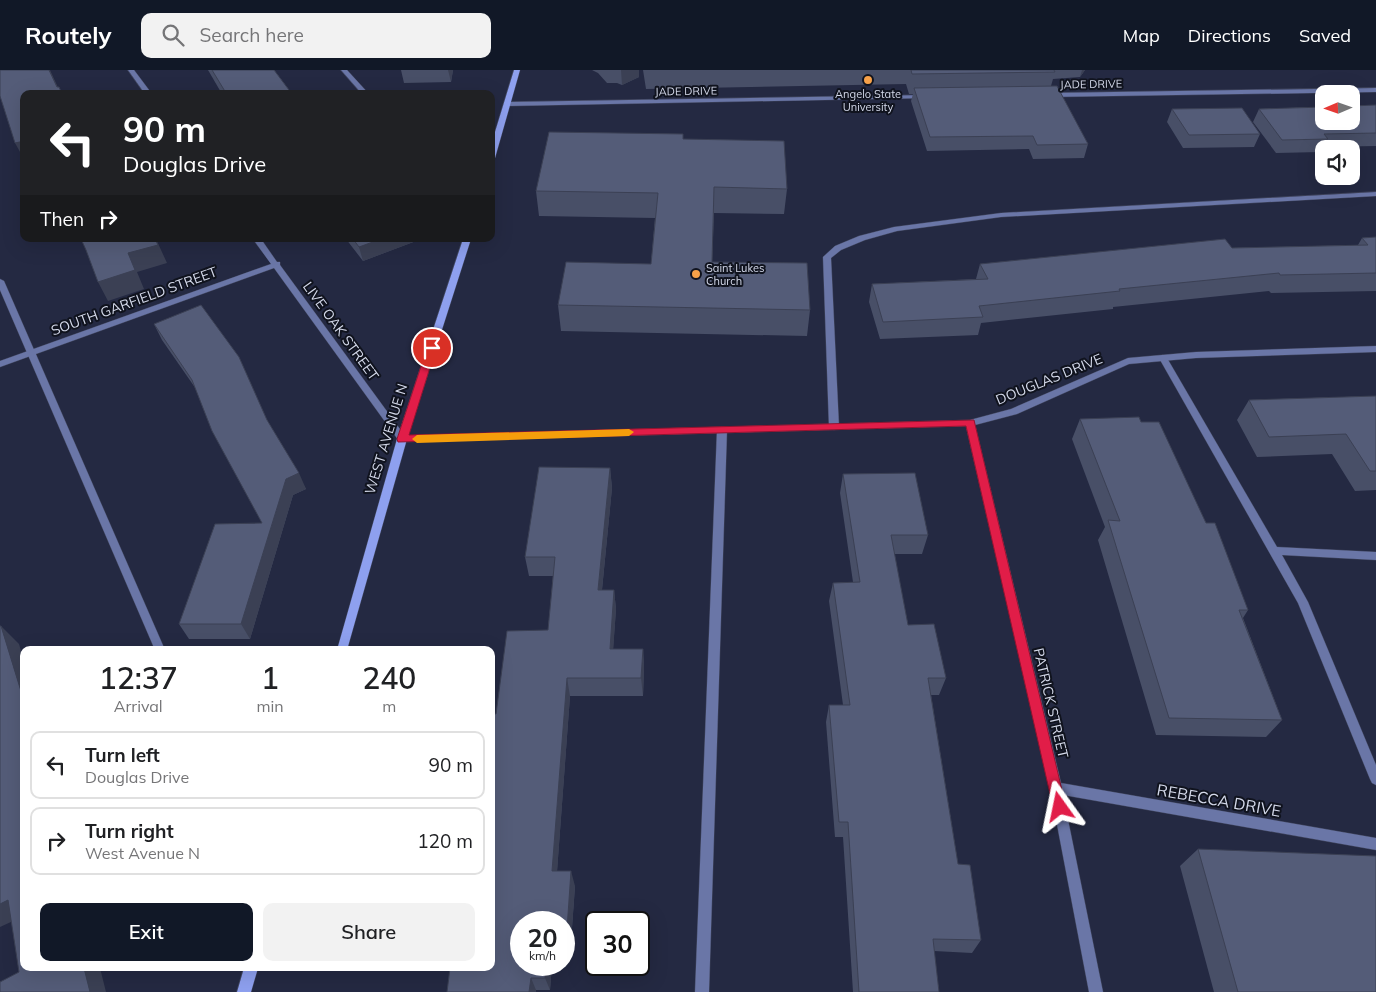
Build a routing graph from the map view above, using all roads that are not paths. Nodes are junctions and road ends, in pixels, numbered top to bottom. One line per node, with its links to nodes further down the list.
1 (132, 70): 4 (street)
2 (344, 70): 5 (street)
3 (517, 70): 9 (main road)
4 (146, 90)
5 (362, 90)
6 (1376, 90): 7 (street, JADE DRIVE)
7 (1046, 95)
8 (936, 97): 9 (street, JADE DRIVE)
9 (506, 104): 10 (main road)
10 (495, 144)
11 (1376, 194): 21 (street)
12 (259, 242): 14 (street, LIVE OAK STREET)
13 (466, 242): 23 (main road, WEST AVENUE N)
14 (276, 264): 17 (street, SOUTH GARFIELD STREET); 23 (street, LIVE OAK STREET)
15 (0, 280): 17 (street)
16 (1376, 349): 18 (street, DOUGLAS DRIVE)
17 (30, 353): 19 (street, SOUTH GARFIELD STREET); 26 (street)
18 (1163, 358): 20 (street, DOUGLAS DRIVE); 24 (street)
19 (0, 364)
20 (970, 422): 21 (street, DOUGLAS DRIVE); 29 (street, PATRICK STREET)
21 (834, 426): 22 (street, DOUGLAS DRIVE)
22 (722, 430): 23 (street, DOUGLAS DRIVE); 33 (street)
23 (402, 439): 27 (main road, WEST AVENUE N)
24 (1274, 551): 25 (street); 28 (street)
25 (1376, 556)
26 (158, 646)
27 (343, 646)
28 (1376, 779)
29 (1056, 788): 30 (street, REBECCA DRIVE); 34 (street, PATRICK STREET)
30 (1376, 844)
31 (250, 971): 32 (main road)
32 (244, 992)
33 (702, 992)
34 (1096, 992)

